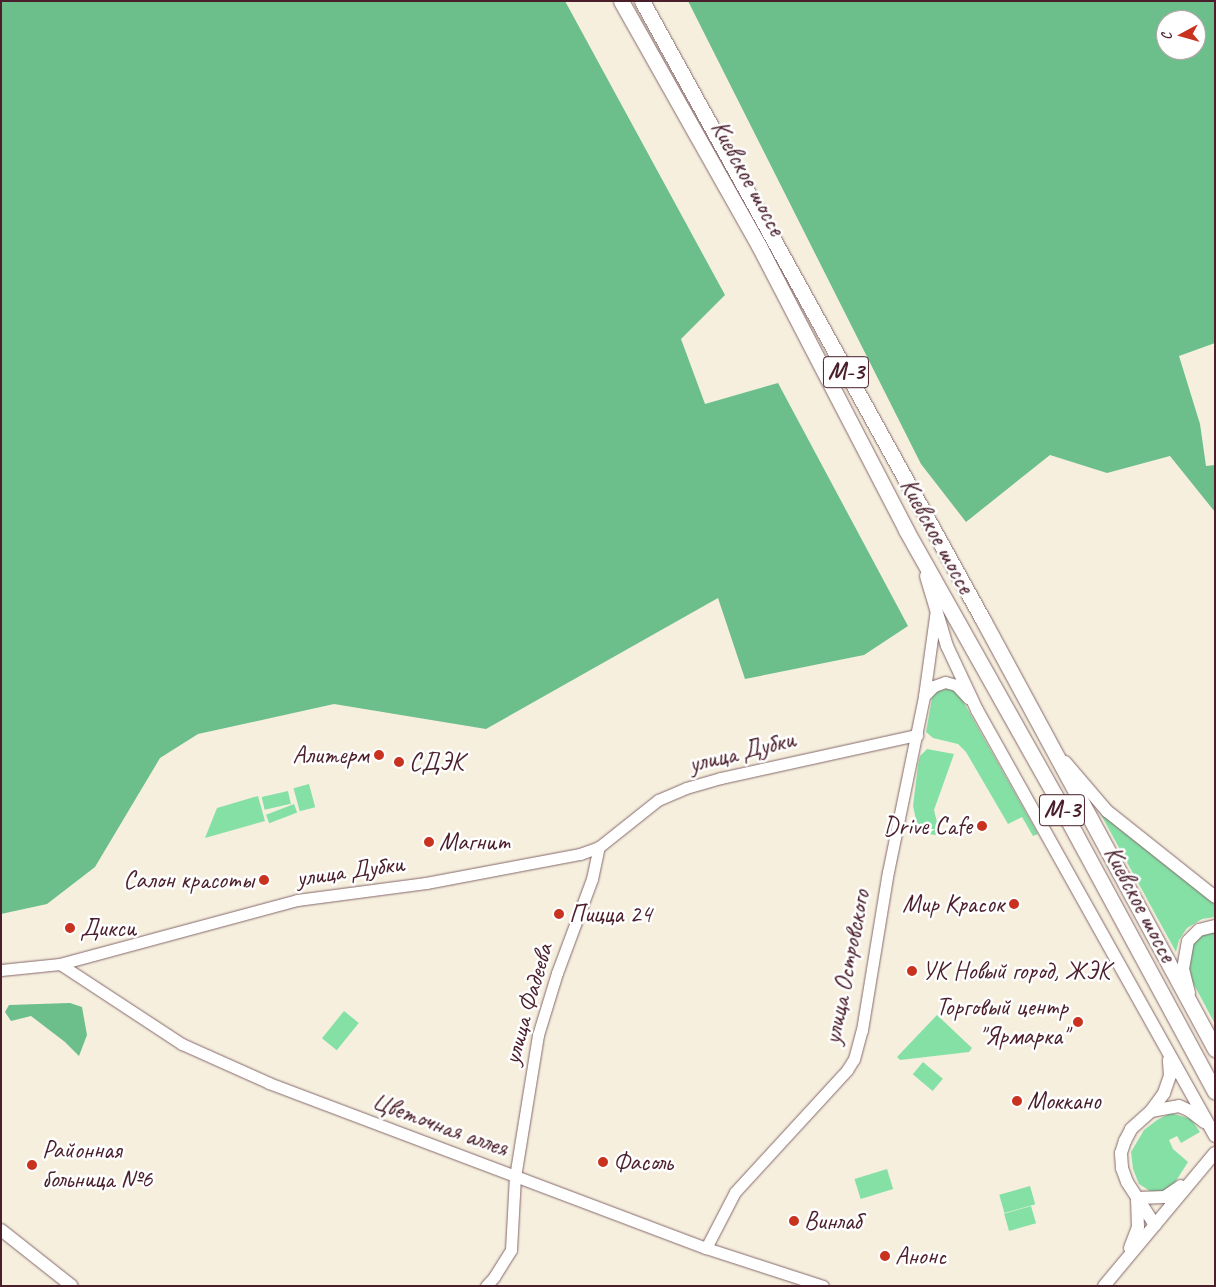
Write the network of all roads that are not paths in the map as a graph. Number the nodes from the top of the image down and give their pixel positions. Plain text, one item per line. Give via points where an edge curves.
1 (621, 1) edge
2 (642, 1) edge
3 (906, 530) junction
4 (936, 609) junction
5 (924, 696) junction
6 (977, 710) junction
7 (917, 735) junction
8 (1049, 744) junction
9 (600, 848) junction
10 (1191, 876) junction
11 (1215, 886) edge
12 (1215, 897) edge
13 (1215, 926) edge
14 (60, 964) junction
15 (1, 970) edge
16 (1196, 1014) junction
17 (1215, 1048) edge
18 (1168, 1055) junction
19 (1215, 1092) edge
20 (1151, 1111) junction
21 (1213, 1132) edge
22 (1215, 1154) edge
23 (1204, 1166) junction
24 (515, 1177) junction
25 (1136, 1198) junction
26 (1155, 1225) junction
27 (1, 1230) edge
28 (706, 1248) junction
29 (1124, 1261) junction
30 (72, 1286) edge
31 (486, 1286) edge
32 (823, 1286) edge
33 (1104, 1286) edge

1 - 3 highway, Киевское шоссе / М-3 via 759,246
2 - 8 highway, Киевское шоссе / М-3
3 - 4 main road via 930,586
3 - 19 highway, Киевское шоссе / М-3
4 - 5 street
4 - 6 main road via 947,646
5 - 6 street via 934,686 949,682 960,687
5 - 7 street
6 - 18 main road
7 - 9 street, улица Дубки via 686,788 658,800
7 - 28 street, улица Островского via 854,1059 735,1192
8 - 10 main road via 1107,811
8 - 16 highway, Киевское шоссе / М-3
9 - 14 street, улица Дубки via 426,883 297,900
9 - 24 street, улица Фадеева via 538,1035
10 - 11 main road
10 - 12 main road
13 - 16 main road via 1194,934 1184,953 1185,979
14 - 15 street, улица Дубки
14 - 24 street, Цветочная аллея via 200,1054 303,1097
16 - 17 highway, Киевское шоссе / М-3
18 - 20 main road via 1168,1084
18 - 21 main road
20 - 21 main road via 1172,1106 1183,1108 1194,1113
20 - 25 main road via 1131,1129 1122,1149 1124,1173
22 - 23 main road
23 - 25 main road via 1166,1197
23 - 26 main road
24 - 28 street, Цветочная аллея
24 - 31 street, улица Фадеева via 512,1250
25 - 26 main road
25 - 29 main road via 1139,1218
26 - 29 main road
27 - 30 main road
28 - 32 street, Цветочная аллея
29 - 33 main road

